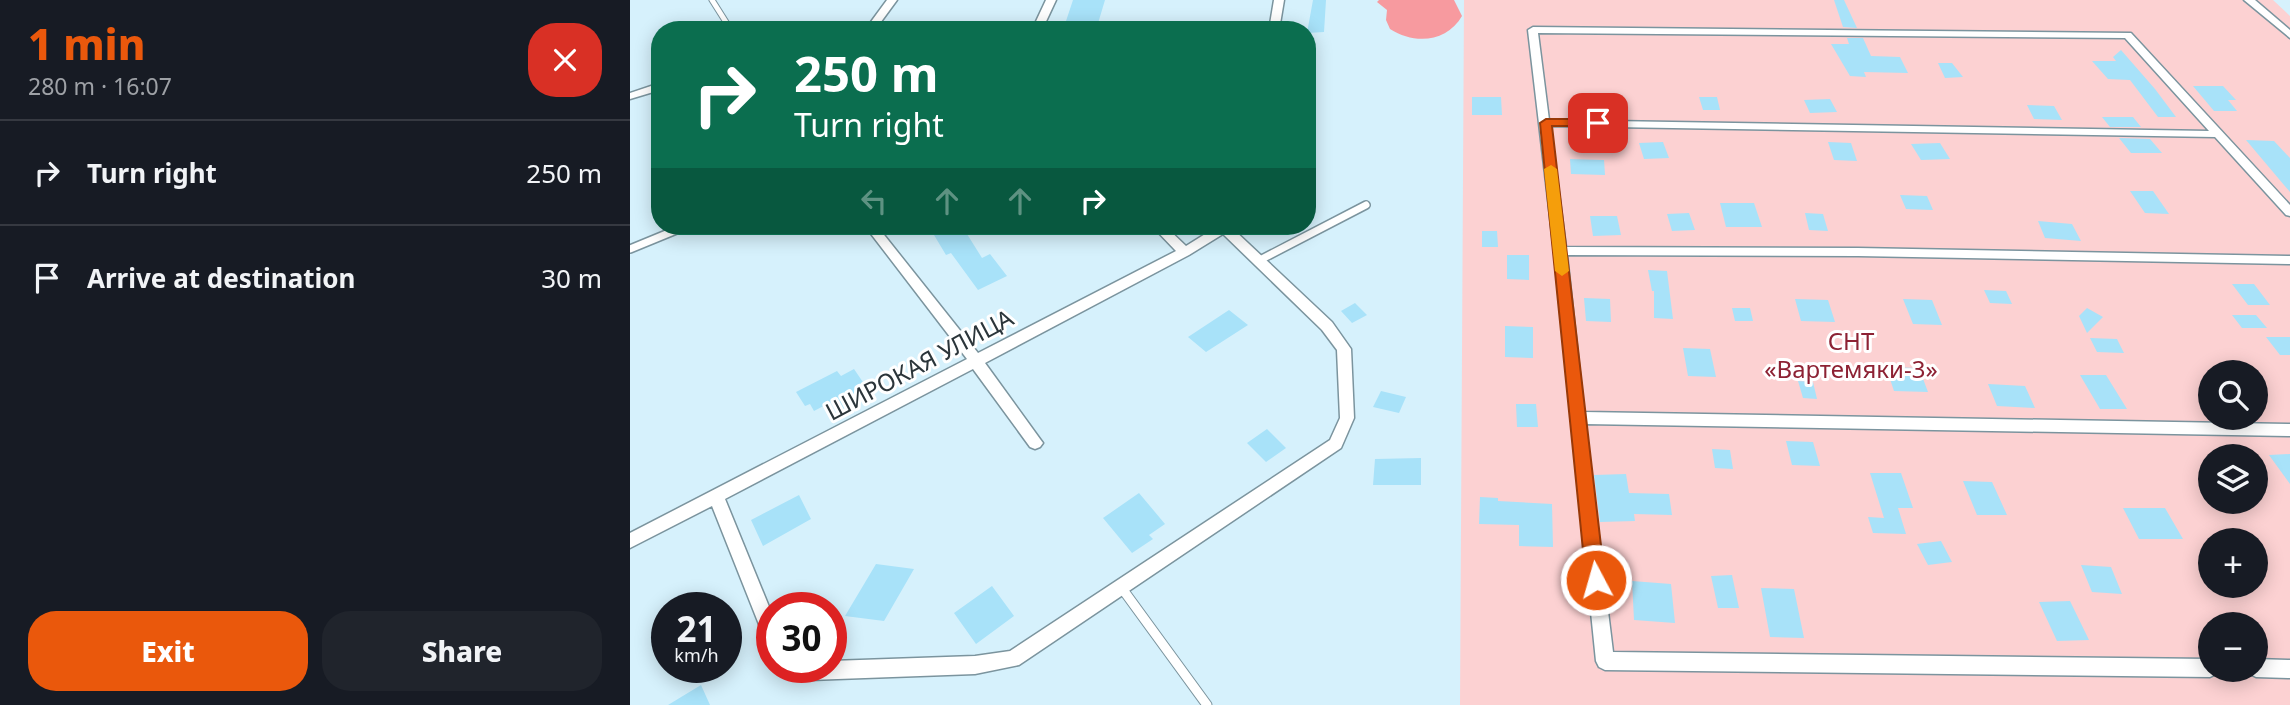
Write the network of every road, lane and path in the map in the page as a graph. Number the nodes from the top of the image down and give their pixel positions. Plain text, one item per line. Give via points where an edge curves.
1 (712, 0) edge
2 (892, 0) edge
3 (1051, 0) edge
4 (1279, 0) edge
5 (2249, 0) edge
6 (725, 21) edge
7 (877, 21) edge
8 (1041, 21) edge
9 (1276, 21) edge
10 (2290, 35) edge
11 (651, 89) edge
12 (630, 96) edge
13 (1546, 123) junction
14 (2218, 134) junction
15 (1366, 205) dead end
16 (2290, 212) edge
17 (1316, 231) edge
18 (664, 235) edge
19 (878, 235) edge
20 (1167, 235) edge
21 (1213, 235) edge
22 (1234, 235) edge
23 (1308, 235) edge
24 (630, 249) edge
25 (1560, 251) junction
26 (1185, 252) junction
27 (2290, 260) edge
28 (1258, 261) junction
29 (975, 360) junction
30 (1577, 418) junction
31 (2290, 429) edge
32 (1035, 443) dead end
33 (716, 497) junction
34 (630, 541) edge
35 (1121, 587) junction
36 (756, 596) edge
37 (2198, 668) edge
38 (2268, 668) edge
39 (2290, 668) edge
40 (847, 670) edge
41 (1208, 705) edge

1 - 6 lane
2 - 7 street
3 - 8 street
4 - 9 street
5 - 10 street
11 - 12 street
13 - 14 street
13 - 14 street via 1533,30 2128,36
13 - 25 street
14 - 16 street
15 - 17 lane
18 - 24 lane
19 - 29 street
20 - 26 street
21 - 26 street, ШИРОКАЯ УЛИЦА
22 - 28 street
23 - 28 lane
25 - 27 street
25 - 30 street
26 - 29 street, ШИРОКАЯ УЛИЦА
28 - 35 street via 1327,326 1344,349 1347,418 1336,444
29 - 32 street
29 - 33 street, ШИРОКАЯ УЛИЦА
30 - 31 street
30 - 37 street via 1605,661
33 - 34 street, ШИРОКАЯ УЛИЦА
33 - 36 street
35 - 40 street via 1013,659
35 - 41 lane
38 - 39 street

